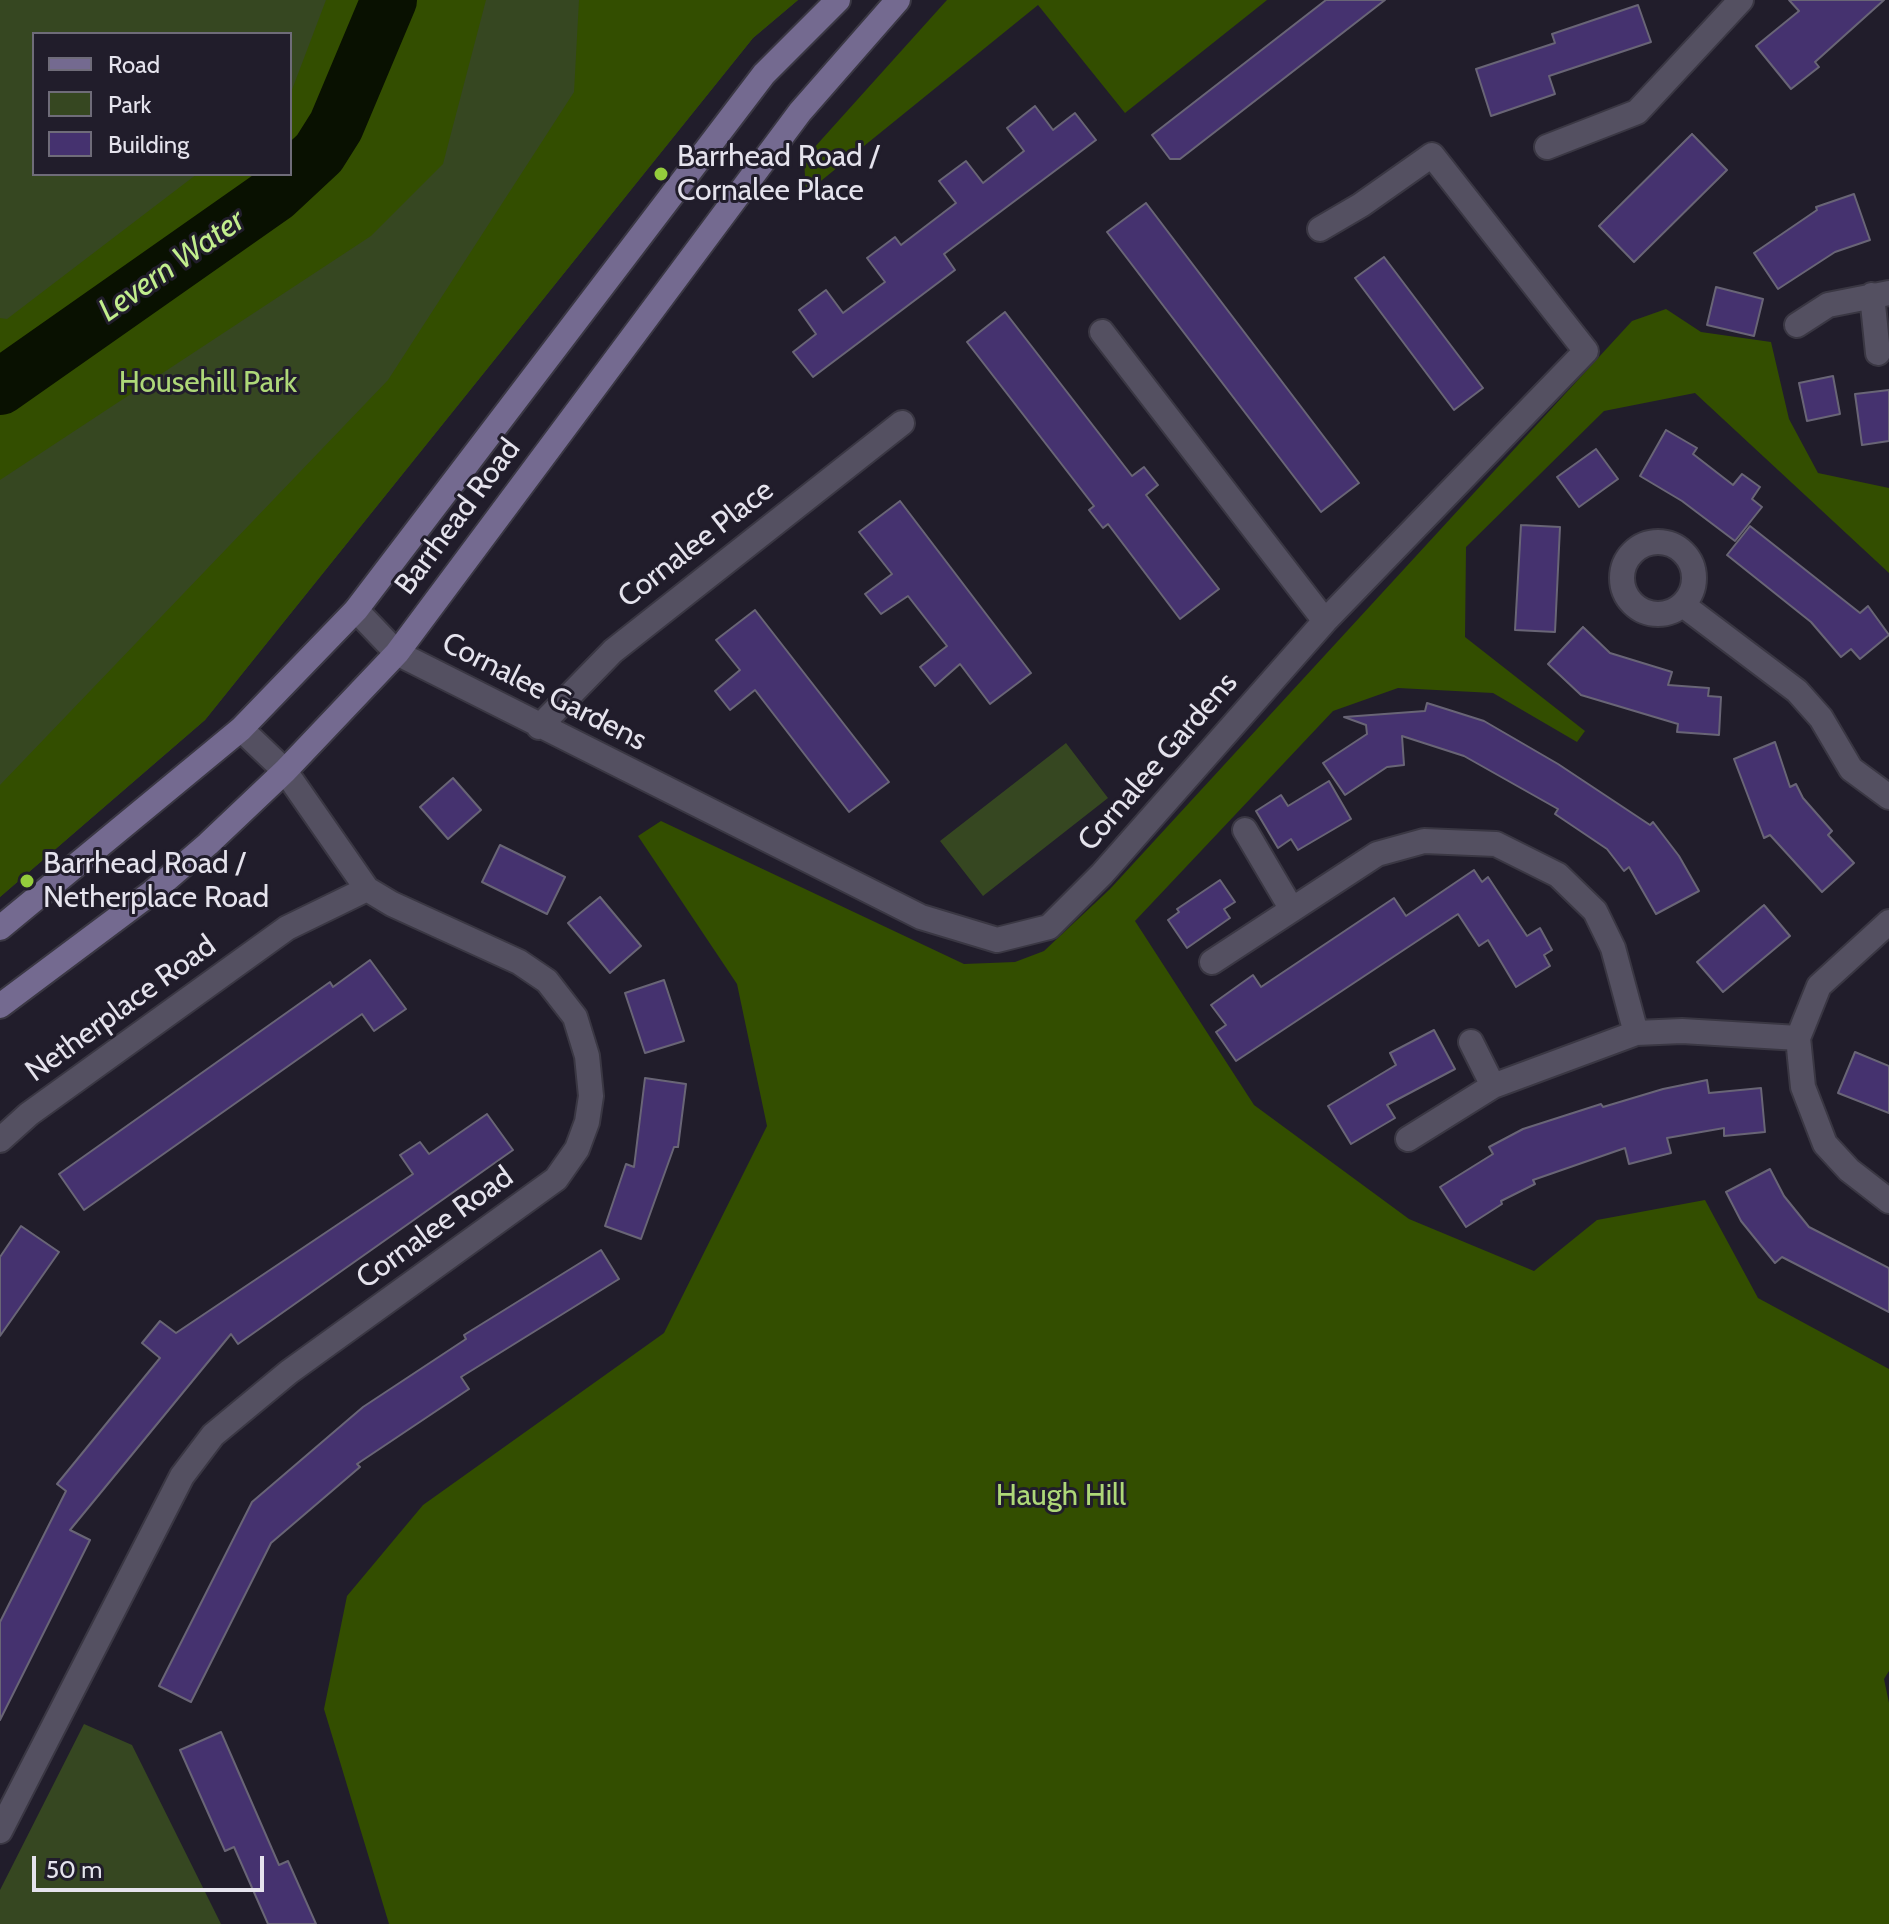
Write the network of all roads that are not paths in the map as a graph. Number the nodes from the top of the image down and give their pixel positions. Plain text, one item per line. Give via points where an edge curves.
1 (838, 0) edge
2 (898, 0) edge
3 (1741, 0) edge
4 (1547, 147) dead end
5 (1320, 229) dead end
6 (1881, 294) edge
7 (1797, 325) dead end
8 (1102, 332) dead end
9 (1878, 353) dead end
10 (902, 423) dead end
11 (1683, 605) dead end
12 (356, 610) junction
13 (1325, 621) junction
14 (397, 653) junction
15 (539, 727) junction
16 (241, 729) junction
17 (285, 771) junction
18 (1889, 797) edge
19 (1245, 830) dead end
20 (367, 889) junction
21 (1291, 908) junction
22 (1889, 922) edge
23 (0, 928) edge
24 (1212, 962) dead end
25 (0, 1006) edge
26 (1636, 1033) junction
27 (1798, 1038) junction
28 (1471, 1042) dead end
29 (1493, 1086) junction
30 (1408, 1139) dead end
31 (0, 1140) edge
32 (1889, 1201) edge
33 (0, 1831) edge

1 - 12 main road, Barrhead Road via 764,74
2 - 14 main road, Barrhead Road via 791,124
3 - 4 street via 1637,112
5 - 13 street, Cornalee Gardens via 1432,155 1586,351
6 - 7 street via 1828,305
6 - 9 street
8 - 13 street
10 - 15 street, Cornalee Place via 613,651
11 - 18 street via 1797,691 1821,718 1851,769
12 - 14 street, Cornalee Gardens
12 - 16 main road, Barrhead Road
13 - 15 street, Cornalee Gardens via 1049,927 997,940 921,917
14 - 15 street, Cornalee Gardens
14 - 17 main road, Barrhead Road
16 - 17 street, Cornalee Road
16 - 23 main road, Barrhead Road
17 - 20 street, Cornalee Road
17 - 25 main road, Barrhead Road via 151,893
19 - 21 street
20 - 31 street, Netherplace Road via 287,928
20 - 33 street, Cornalee Road via 519,962 547,981 575,1017 587,1056 591,1096 577,1149 556,1179 289,1372 213,1435 182,1476
21 - 24 street
21 - 26 street via 1377,854 1424,841 1496,844 1558,875 1595,911 1613,948
22 - 27 street via 1819,986
26 - 27 street
26 - 29 street
27 - 32 street via 1803,1087 1825,1144
28 - 29 street
29 - 30 street

